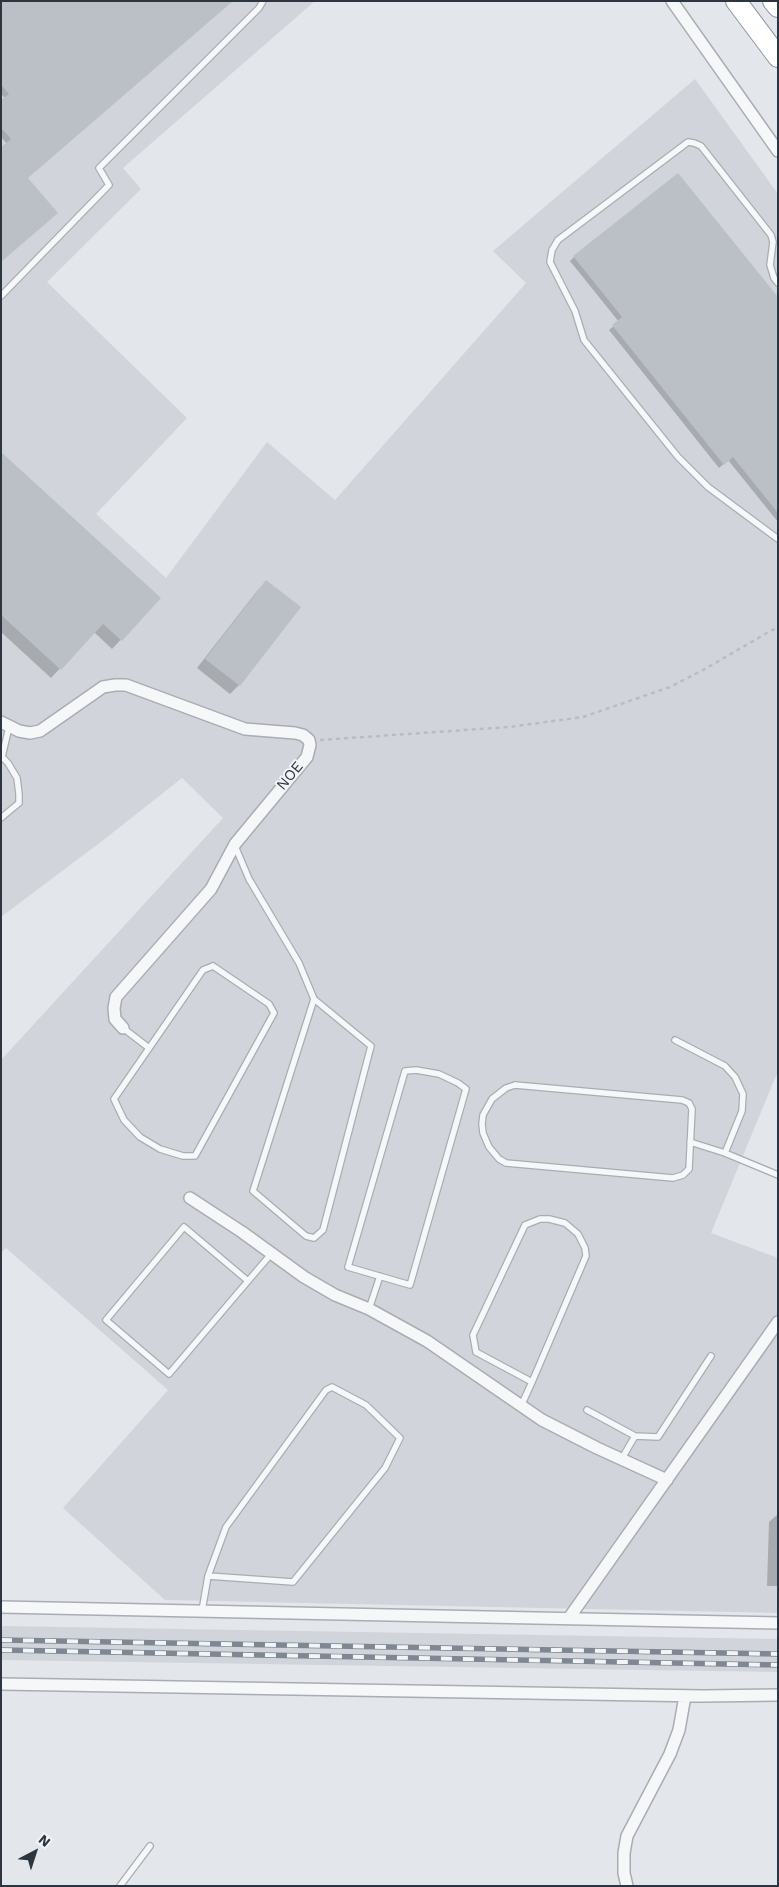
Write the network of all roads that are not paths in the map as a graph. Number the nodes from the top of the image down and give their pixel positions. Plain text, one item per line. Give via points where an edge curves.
1 (263, 1) edge
2 (672, 1) edge
3 (736, 1) edge
4 (773, 1) edge
5 (778, 7) edge
6 (778, 57) edge
7 (778, 151) edge
8 (778, 283) edge
9 (1, 296) edge
10 (778, 539) edge
11 (5, 724) edge
12 (2, 757) edge
13 (1, 818) edge
14 (235, 844) junction
15 (314, 1000) junction
16 (123, 1028) joint
17 (675, 1040) dead end
18 (149, 1048) junction
19 (690, 1142) junction
20 (725, 1153) junction
21 (778, 1175) edge
22 (190, 1198) dead end
23 (272, 1253) junction
24 (380, 1276) junction
25 (248, 1281) junction
26 (370, 1309) junction
27 (778, 1322) edge
28 (711, 1356) dead end
29 (532, 1382) junction
30 (521, 1406) junction
31 (587, 1410) dead end
32 (635, 1436) junction
33 (621, 1460) junction
34 (666, 1480) junction
35 (208, 1576) junction
36 (1, 1608) edge
37 (202, 1611) junction
38 (569, 1618) junction
39 (778, 1623) edge
40 (1, 1684) edge
41 (778, 1695) edge
42 (685, 1696) junction
43 (150, 1846) dead end
44 (120, 1886) edge
45 (627, 1886) edge

1 - 9 lane via 99,168 109,185
2 - 7 street
3 - 6 highway
4 - 5 highway
8 - 10 lane via 770,265 772,235 701,146 694,142 688,142 558,240 550,262 575,311 584,340 678,457 708,487
11 - 12 lane
11 - 14 street, NOE via 30,733 40,732 103,687 126,685 246,729 303,735 310,745 307,757
12 - 13 lane via 16,778 19,803
14 - 15 lane via 249,879 299,963
14 - 16 street, NOE via 211,889 116,997 116,1019
15 - 15 lane via 253,1191 306,1236 314,1238 323,1230 371,1046
16 - 18 lane
17 - 20 lane via 725,1066 743,1094 742,1111
18 - 18 lane via 114,1099 118,1110 132,1129 150,1144 171,1153 195,1156 274,1013 269,1004 213,966 203,970
19 - 19 lane via 689,1169 673,1178 506,1163 488,1147 482,1124 492,1098 515,1085 682,1100 692,1109
19 - 20 lane
20 - 21 lane
22 - 23 street
23 - 25 lane
23 - 26 street via 335,1295
24 - 24 lane via 410,1285 466,1089 428,1071 405,1071 348,1267
24 - 26 lane
25 - 25 lane via 169,1374 106,1320 184,1227
26 - 30 street via 427,1341
27 - 34 street
28 - 32 lane via 658,1437
29 - 29 lane via 586,1256 578,1234 565,1224 549,1219 525,1226 473,1336 476,1352
29 - 30 lane
30 - 33 street
31 - 32 lane
32 - 33 lane
33 - 34 street
34 - 38 street
35 - 35 lane via 226,1527 326,1390 332,1387 366,1405 400,1438 385,1468 293,1582
35 - 37 lane
36 - 37 street
37 - 38 street
38 - 39 street
40 - 42 street
41 - 42 street
42 - 45 street via 679,1730 670,1754 627,1836 624,1853
43 - 44 lane

